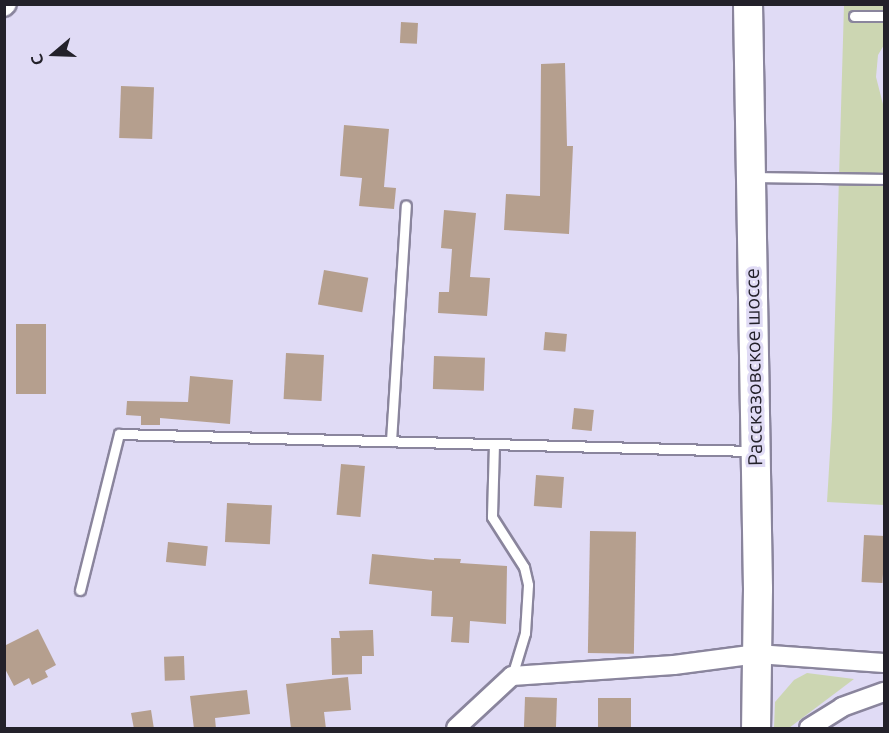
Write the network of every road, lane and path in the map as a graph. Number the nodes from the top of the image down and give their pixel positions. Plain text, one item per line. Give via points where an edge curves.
1 (748, 4) edge
2 (854, 16) dead end
3 (885, 16) edge
4 (750, 177) junction
5 (885, 179) edge
6 (406, 205) dead end
7 (391, 441) junction
8 (494, 444) junction
9 (755, 451) junction
10 (80, 590) dead end
11 (757, 654) junction
12 (885, 663) edge
13 (513, 676) junction
14 (885, 692) edge
15 (456, 729) edge
16 (756, 729) edge
17 (809, 729) edge

1 - 4 main road, Рассказовское шоссе
2 - 3 lane
4 - 5 lane
4 - 9 main road, Рассказовское шоссе
6 - 7 lane
7 - 8 lane
7 - 10 lane via 119,434
8 - 9 lane
8 - 13 lane via 492,517 524,567 528,585 525,633
9 - 11 main road, Рассказовское шоссе
11 - 12 street
11 - 13 street via 674,665
11 - 16 main road, Рассказовское шоссе
13 - 15 street
14 - 17 street via 842,707

